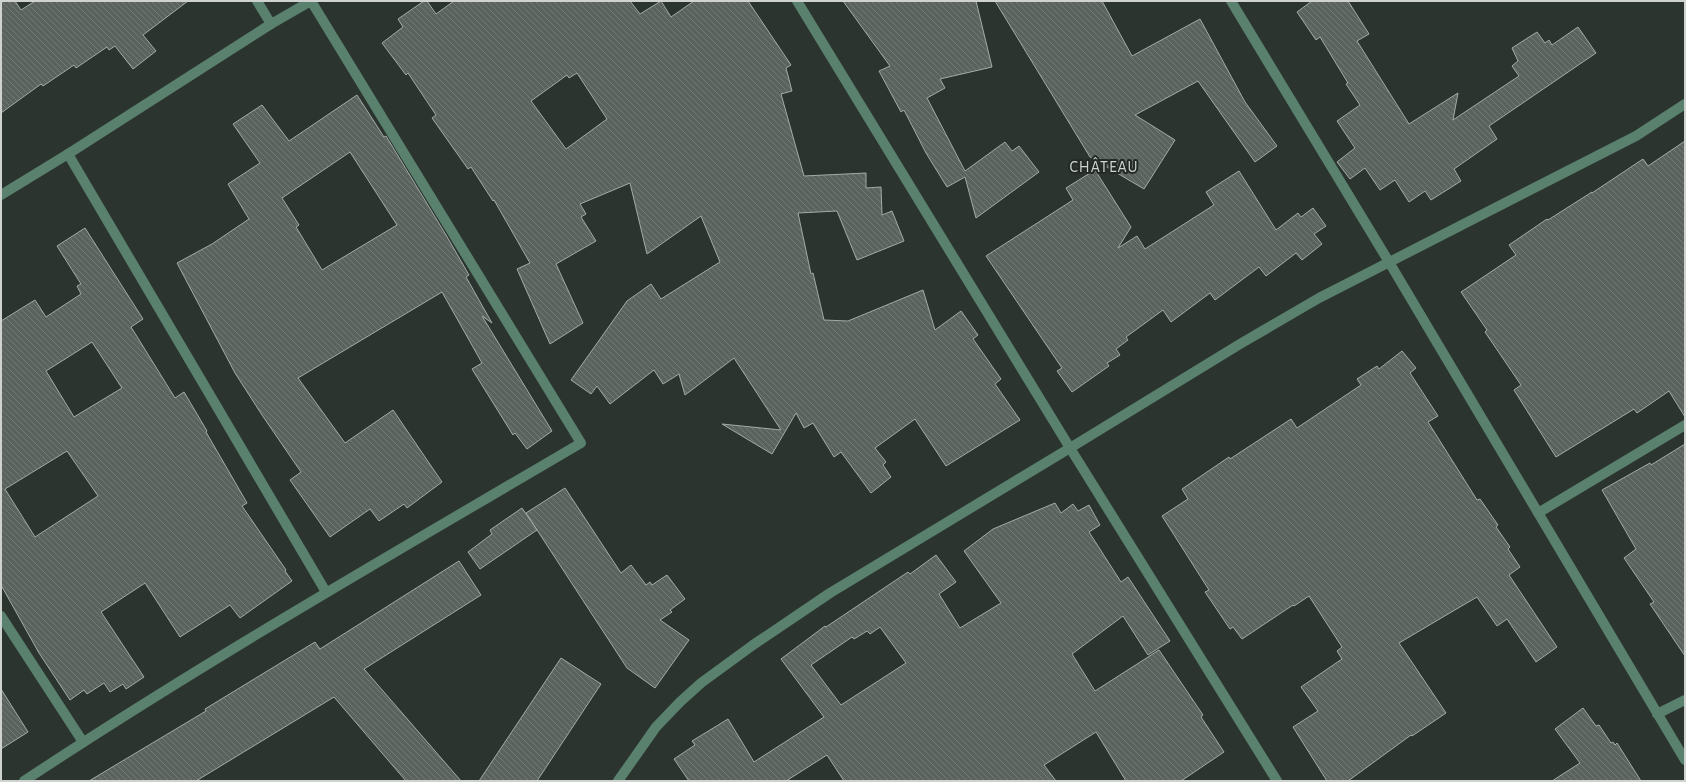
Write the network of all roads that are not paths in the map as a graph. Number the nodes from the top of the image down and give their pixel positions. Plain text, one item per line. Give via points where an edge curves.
1 (257, 1) edge
2 (311, 1) edge
3 (797, 1) edge
4 (1231, 1) edge
5 (271, 24) junction
6 (1685, 104) edge
7 (68, 154) junction
8 (2, 192) edge
9 (1389, 262) junction
10 (1685, 425) edge
11 (1070, 448) junction
12 (1538, 512) junction
13 (326, 592) junction
14 (1, 616) edge
15 (1685, 700) edge
16 (1657, 714) junction
17 (83, 742) junction
18 (1685, 760) edge
19 (24, 781) edge
20 (618, 781) edge
21 (1277, 781) edge

1 - 5 street
2 - 5 street
2 - 13 street via 580,442
3 - 11 street
4 - 9 street
5 - 7 street
6 - 9 street via 1636,136
7 - 8 street
7 - 13 street
9 - 11 street via 1319,298 1240,344
9 - 12 street
10 - 12 street
11 - 20 street via 830,593 701,683 656,727
11 - 21 street
12 - 16 street
13 - 17 street
14 - 17 street
15 - 16 street
16 - 18 street
17 - 19 street

